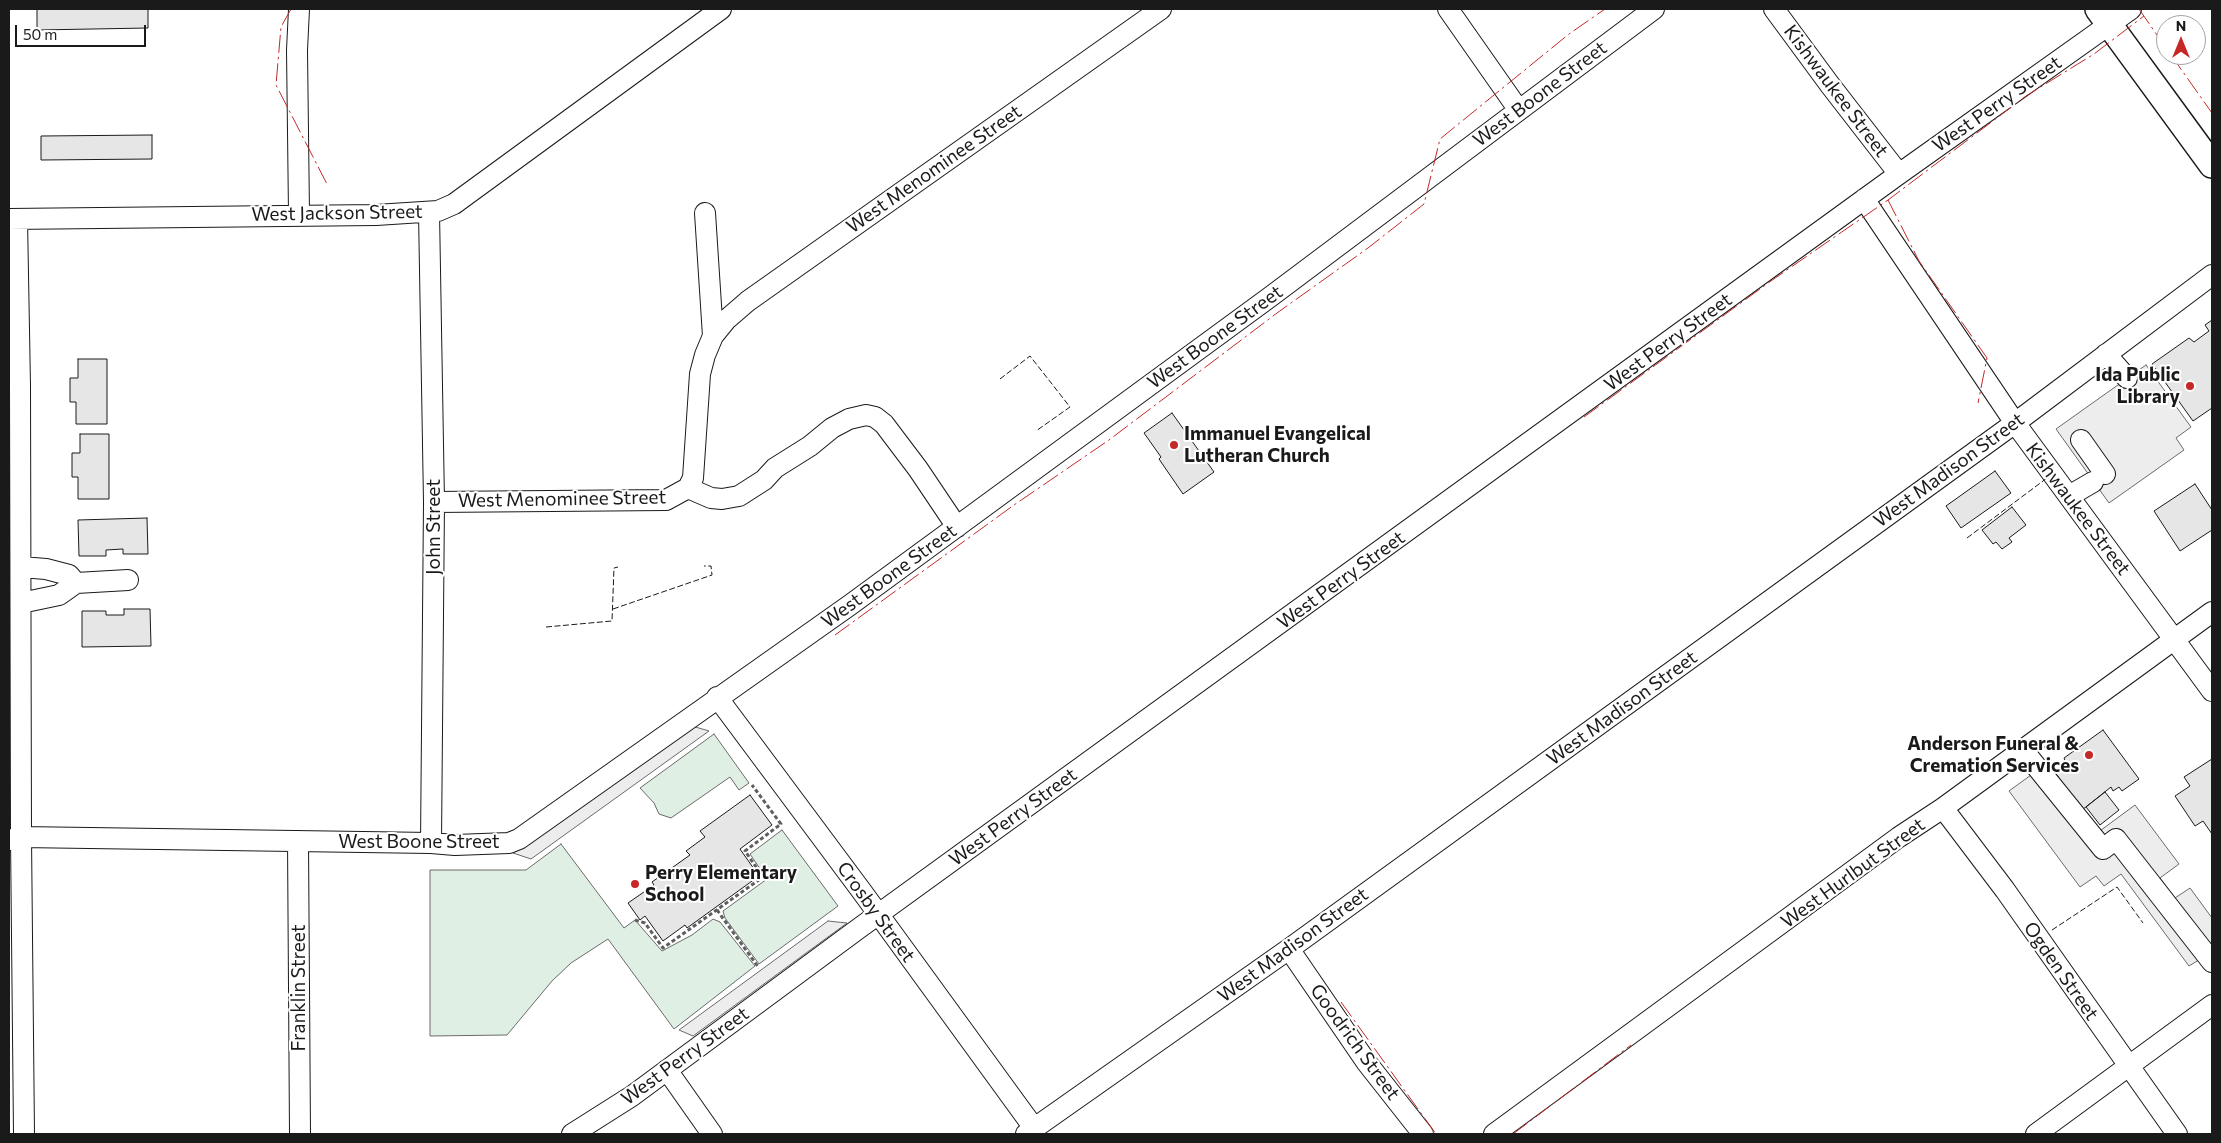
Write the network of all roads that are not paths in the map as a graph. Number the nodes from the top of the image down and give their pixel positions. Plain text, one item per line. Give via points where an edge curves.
1 (299, 9) edge
2 (721, 9) edge
3 (1161, 9) edge
4 (1448, 9) edge
5 (1654, 9) edge
6 (1774, 9) edge
7 (2131, 9) edge
8 (2104, 17) edge
9 (1518, 109) junction
10 (2212, 164) edge
11 (1899, 174) junction
12 (1864, 199) junction
13 (429, 212) junction
14 (705, 212) dead end
15 (299, 214) junction
16 (13, 219) edge
17 (2212, 275) edge
18 (14, 320) edge
19 (714, 336) junction
20 (2106, 354) junction
21 (2127, 378) dead end
22 (15, 403) edge
23 (2015, 423) junction
24 (2081, 440) dead end
25 (688, 488) junction
26 (2069, 496) junction
27 (434, 502) junction
28 (957, 527) junction
29 (17, 563) edge
30 (128, 580) dead end
31 (76, 583) junction
32 (20, 603) junction
33 (2212, 612) edge
34 (2175, 639) junction
35 (15, 646) edge
36 (2212, 691) edge
37 (717, 697) junction
38 (2023, 750) junction
39 (1943, 808) junction
40 (13, 835) edge
41 (298, 841) junction
42 (431, 843) junction
43 (878, 915) junction
44 (1288, 949) junction
45 (2212, 962) edge
46 (2212, 1005) edge
47 (2130, 1068) junction
48 (667, 1070) junction
49 (1030, 1131) edge
50 (24, 1134) edge
51 (300, 1134) edge
52 (572, 1134) edge
53 (712, 1134) edge
54 (1423, 1134) edge
55 (1494, 1134) edge
56 (2036, 1134) edge
57 (2177, 1134) edge

1 - 15 street
2 - 13 street, West Jackson Street via 454,204
3 - 19 street, West Menominee Street via 748,301 726,320
4 - 9 street
5 - 9 street, West Boone Street
6 - 11 street, Kishwaukee Street
7 - 8 street, West Perry Street
8 - 10 main road
8 - 11 street, West Perry Street
9 - 28 street, West Boone Street via 1270,297
11 - 12 street, West Perry Street
12 - 23 street, Kishwaukee Street
12 - 43 street, West Perry Street
13 - 15 street, West Jackson Street
13 - 27 street, John Street
14 - 19 street
15 - 16 street, West Jackson Street
16 - 18 street
17 - 20 street, West Madison Street
18 - 22 street
19 - 25 street via 700,374 693,478
20 - 21 street
20 - 23 street, West Madison Street
22 - 29 street
23 - 26 street, Kishwaukee Street
23 - 44 street, West Madison Street
24 - 26 street via 2099,478
25 - 27 street, West Menominee Street via 666,500
25 - 28 street via 711,498 739,496 832,428 866,415 884,424
26 - 34 street, Kishwaukee Street
27 - 42 street, John Street
28 - 37 street, West Boone Street
29 - 31 street via 69,575
29 - 32 street
30 - 31 street
31 - 32 street via 59,595
32 - 35 street
33 - 34 street, West Hurlbut Street
34 - 36 street, Kishwaukee Street
34 - 38 street, West Hurlbut Street
35 - 40 street
37 - 42 street, West Boone Street via 519,839 499,844
37 - 43 street, Crosby Street
38 - 39 street, West Hurlbut Street
38 - 45 street via 2103,849 2116,839
39 - 47 street, Ogden Street
39 - 55 street, West Hurlbut Street
40 - 41 street, West Boone Street
40 - 50 street
41 - 42 street, West Boone Street
41 - 51 street, Franklin Street
43 - 48 street, West Perry Street
43 - 49 street, Crosby Street
44 - 49 street, West Madison Street
44 - 54 street, Goodrich Street via 1367,1063
46 - 47 street
47 - 56 street
47 - 57 street, Ogden Street
48 - 52 street, West Perry Street
48 - 53 street

